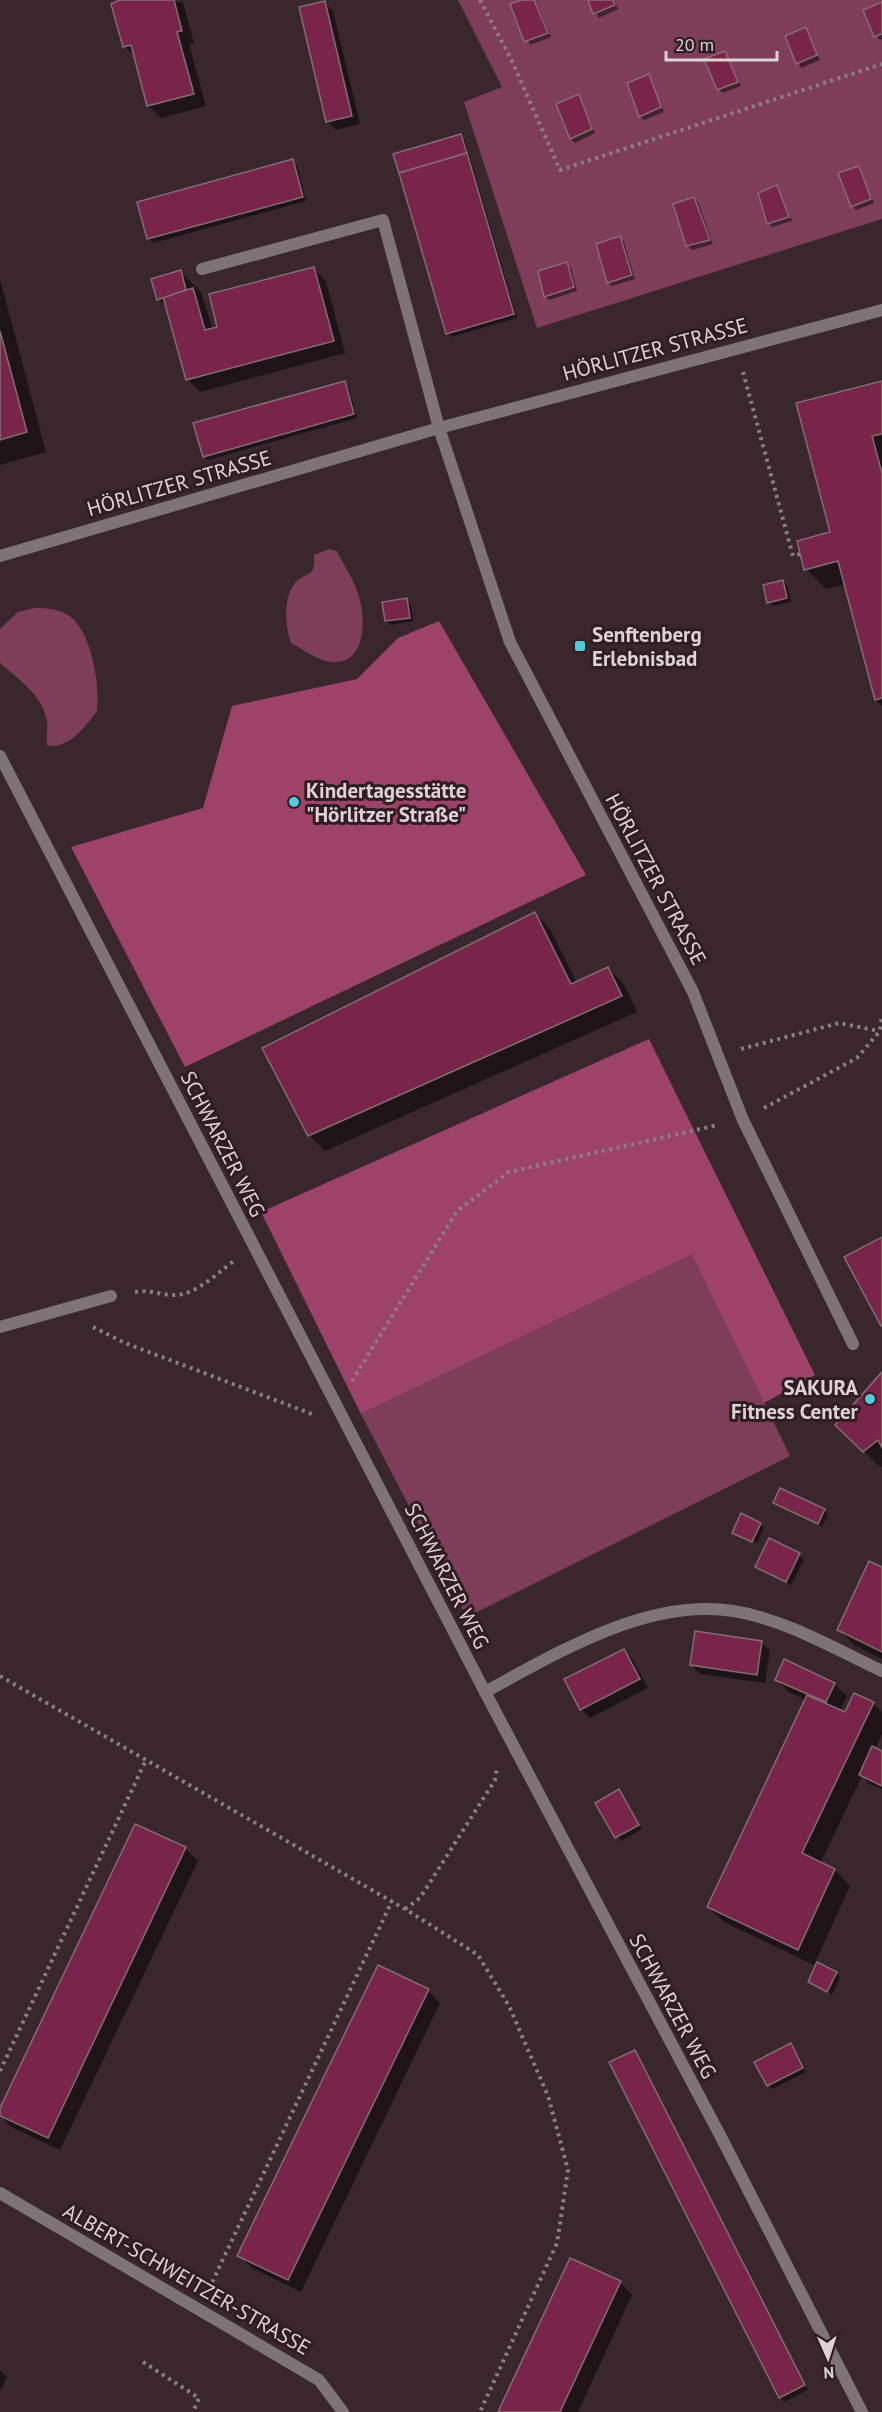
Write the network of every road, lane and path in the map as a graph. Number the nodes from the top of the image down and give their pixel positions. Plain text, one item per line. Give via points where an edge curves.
1 (480, 0) edge
2 (882, 64) edge
3 (202, 269) dead end
4 (882, 310) edge
5 (736, 348) junction
6 (439, 428) junction
7 (800, 554) dead end
8 (0, 556) edge
9 (0, 756) edge
10 (882, 1015) edge
11 (880, 1032) junction
12 (718, 1055) junction
13 (743, 1120) junction
14 (254, 1247) junction
15 (111, 1296) joint
16 (59, 1310) junction
17 (0, 1327) edge
18 (853, 1344) dead end
19 (337, 1406) junction
20 (349, 1428) junction
21 (882, 1671) edge
22 (0, 1676) edge
23 (485, 1692) junction
24 (503, 1726) junction
25 (146, 1760) junction
26 (392, 1901) junction
27 (405, 1909) junction
28 (0, 2071) edge
29 (0, 2193) edge
30 (200, 2309) junction
31 (143, 2362) dead end
32 (193, 2412) edge
33 (343, 2412) edge
34 (480, 2412) edge
35 (862, 2412) edge

1 - 2 path via 560,170
3 - 6 street via 383,220
4 - 5 street, HÖRLITZER STRASSE
5 - 6 street, HÖRLITZER STRASSE
5 - 7 path via 793,556
6 - 8 street, HÖRLITZER STRASSE
6 - 12 street, HÖRLITZER STRASSE via 510,642 693,992
9 - 14 street, SCHWARZER WEG
10 - 11 path
11 - 12 path via 839,1023
11 - 13 path via 857,1058
12 - 13 street, HÖRLITZER STRASSE
13 - 18 street, HÖRLITZER STRASSE
13 - 19 path via 509,1172 457,1211
14 - 15 path via 197,1287 178,1295 144,1290
14 - 19 street, SCHWARZER WEG
15 - 16 street
16 - 17 street
16 - 20 path via 125,1343
19 - 20 street, SCHWARZER WEG
20 - 23 street, SCHWARZER WEG
21 - 23 street via 778,1625 734,1611 684,1610 633,1620
22 - 25 path
23 - 24 street, SCHWARZER WEG
24 - 27 path via 495,1780 420,1898
24 - 35 street, SCHWARZER WEG via 722,2137
25 - 26 path
25 - 28 path
26 - 27 path
26 - 30 path
27 - 34 path via 478,1955 509,2006 548,2096 568,2170 557,2243
29 - 30 street, ALBERT-SCHWEITZER-STRASSE
30 - 33 street, ALBERT-SCHWEITZER-STRASSE via 320,2380
31 - 32 path via 199,2398

